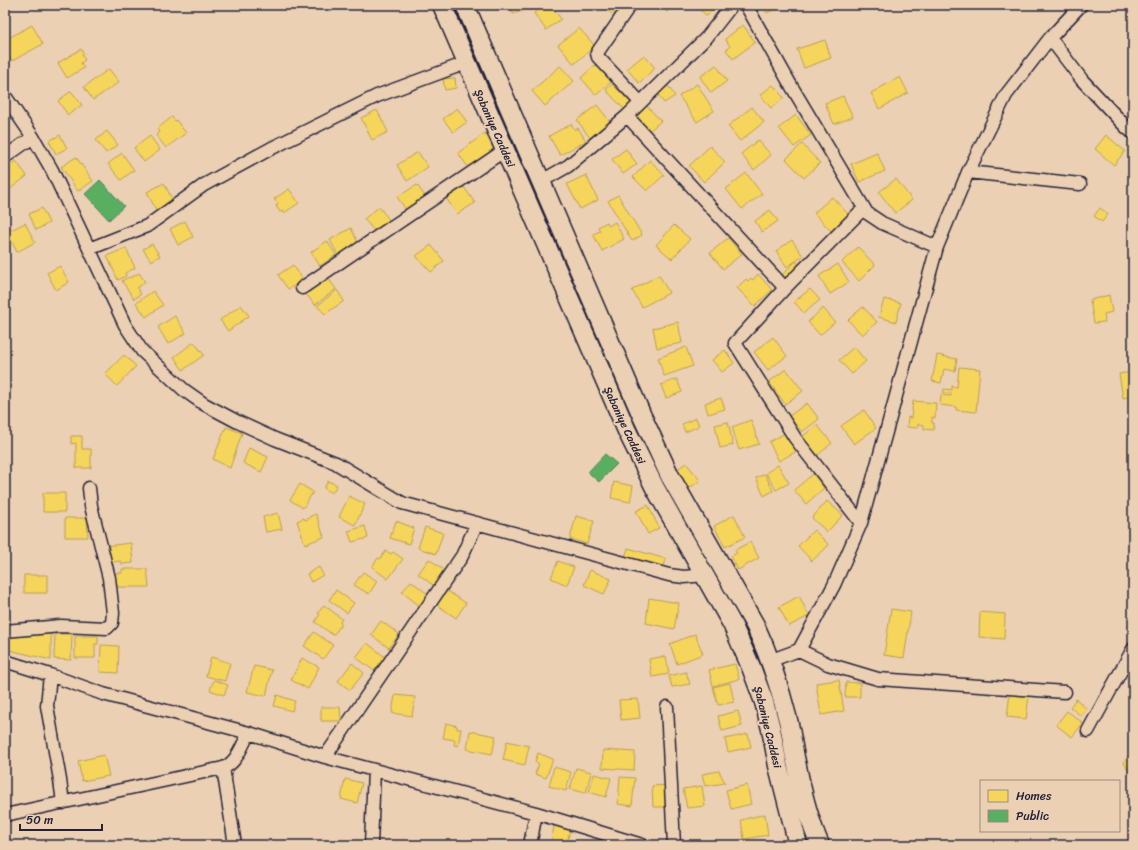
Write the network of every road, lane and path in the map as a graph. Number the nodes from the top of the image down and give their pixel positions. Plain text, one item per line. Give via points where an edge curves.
1 (442, 5) edge
2 (465, 5) edge
3 (630, 5) edge
4 (732, 5) edge
5 (746, 5) edge
6 (1081, 5) edge
7 (1050, 38) junction
8 (466, 63) junction
9 (497, 80) junction
10 (478, 89) junction
11 (5, 96) edge
12 (640, 102) junction
13 (626, 116) junction
14 (1133, 133) edge
15 (33, 137) junction
16 (505, 150) junction
17 (5, 157) edge
18 (968, 172) junction
19 (540, 182) junction
20 (1080, 184) dead end
21 (864, 208) junction
22 (937, 247) junction
23 (88, 249) junction
24 (302, 288) dead end
25 (785, 288) junction
26 (89, 488) dead end
27 (477, 523) junction
28 (861, 523) junction
29 (704, 575) junction
30 (5, 631) edge
31 (1133, 649) edge
32 (799, 650) junction
33 (5, 661) edge
34 (769, 661) junction
35 (50, 675) junction
36 (1065, 692) dead end
37 (667, 707) dead end
38 (1088, 731) dead end
39 (249, 733) junction
40 (325, 757) junction
41 (223, 768) junction
42 (374, 770) junction
43 (63, 803) junction
44 (536, 813) junction
45 (5, 815) edge
46 (235, 845) edge
47 (370, 845) edge
48 (530, 845) edge
49 (642, 845) edge
50 (674, 845) edge
51 (798, 845) edge
52 (820, 845) edge

1 - 8 highway, Şabaniye Caddesi
2 - 9 highway
3 - 12 street via 597,53
4 - 12 street via 707,37
5 - 21 street
6 - 7 street
7 - 14 street via 1082,80
7 - 18 street via 1006,95
8 - 10 highway, Şabaniye Caddesi
8 - 23 street via 377,96 270,148 204,185 148,226
9 - 10 highway
9 - 19 highway
10 - 16 highway, Şabaniye Caddesi
11 - 15 street
12 - 13 street
13 - 19 street via 568,166
13 - 25 street
15 - 17 street
15 - 23 street via 52,170
16 - 24 street
16 - 29 highway, Şabaniye Caddesi via 627,431 655,488
18 - 20 street
18 - 22 street
19 - 34 highway via 670,476 755,625
21 - 22 street via 882,223
21 - 25 street
22 - 28 street
23 - 27 street via 125,325 142,351 184,390 238,422 336,463 402,503
25 - 28 street via 735,343 795,438
26 - 30 street via 109,578 112,623 107,628 61,626
27 - 29 street via 669,575
27 - 40 street via 462,556
28 - 32 street via 834,586
29 - 51 highway, Şabaniye Caddesi via 741,643 764,702
31 - 38 street
32 - 34 street
32 - 36 street via 828,664 878,679
33 - 35 street
34 - 52 highway via 782,695 807,807
35 - 39 street via 103,694
35 - 43 street via 47,706
37 - 50 street
39 - 40 street
39 - 41 street via 235,759
40 - 42 street
41 - 43 street
41 - 46 street
42 - 44 street
42 - 47 street
43 - 45 street
44 - 48 street
44 - 49 street

